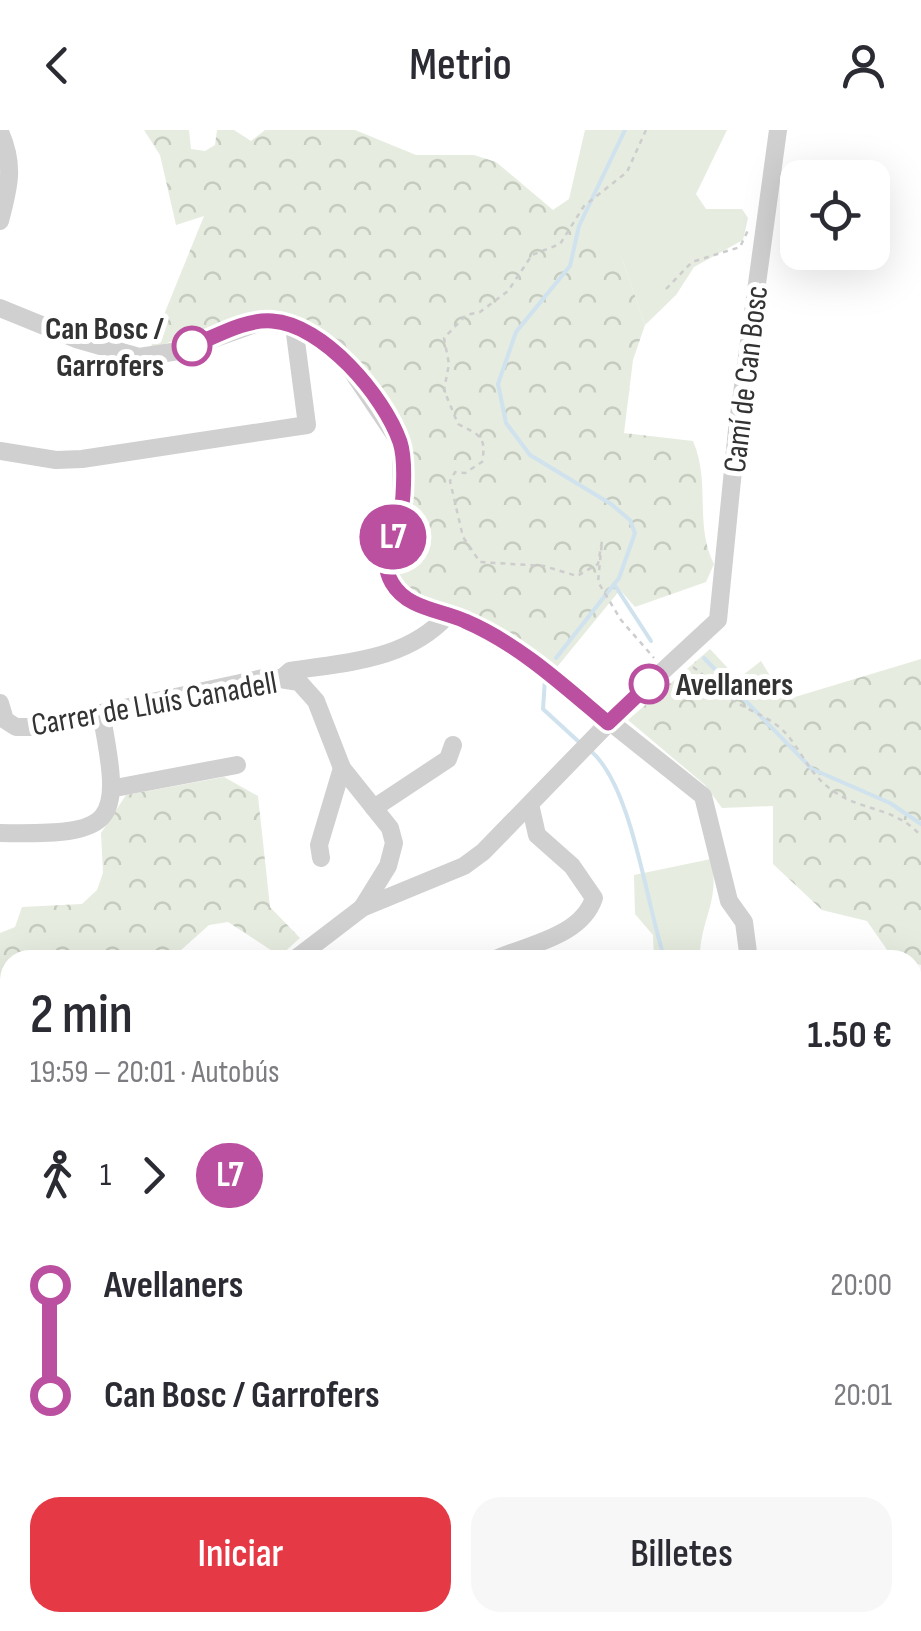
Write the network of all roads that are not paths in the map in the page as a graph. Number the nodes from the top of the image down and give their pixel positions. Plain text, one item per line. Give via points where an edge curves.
1 (778, 130) edge
2 (0, 132) edge
3 (0, 220) edge
4 (0, 308) edge
5 (294, 326) junction
6 (0, 450) edge
7 (448, 615) junction
8 (283, 676) junction
9 (0, 703) edge
10 (101, 713) junction
11 (608, 723) junction
12 (453, 745) dead end
13 (238, 764) dead end
14 (342, 768) junction
15 (115, 788) junction
16 (530, 804) junction
17 (374, 808) junction
18 (0, 833) edge
19 (321, 858) dead end
20 (362, 908) junction
21 (307, 950) edge
22 (523, 950) edge
23 (748, 950) edge

1 - 11 street, Camí de Can Bosc via 718,620
2 - 3 street via 12,177
4 - 5 street via 139,357 179,351 251,323
5 - 6 street via 307,425 82,459
5 - 7 street via 337,350 391,423 401,444 403,496 387,551 389,576 410,601
7 - 8 street via 392,652
7 - 11 street via 535,662
8 - 10 street, Carrer de Lluís Canadell
8 - 14 street, Carrer de Lluís Canadell via 316,700
9 - 10 street, Carrer de Lluís Canadell via 5,720 16,727
10 - 15 street
11 - 16 street, Camí de Can Bosc
11 - 23 street via 702,796
12 - 17 street via 448,759
13 - 15 street
14 - 17 street, Carrer de Lluís Canadell
14 - 19 street
15 - 18 street via 90,827 68,834
16 - 20 street, Camí de Can Bosc via 464,866
16 - 22 street via 537,836 572,866 594,898 588,915 571,930
17 - 20 street, Carrer de Lluís Canadell via 394,843
20 - 21 street

